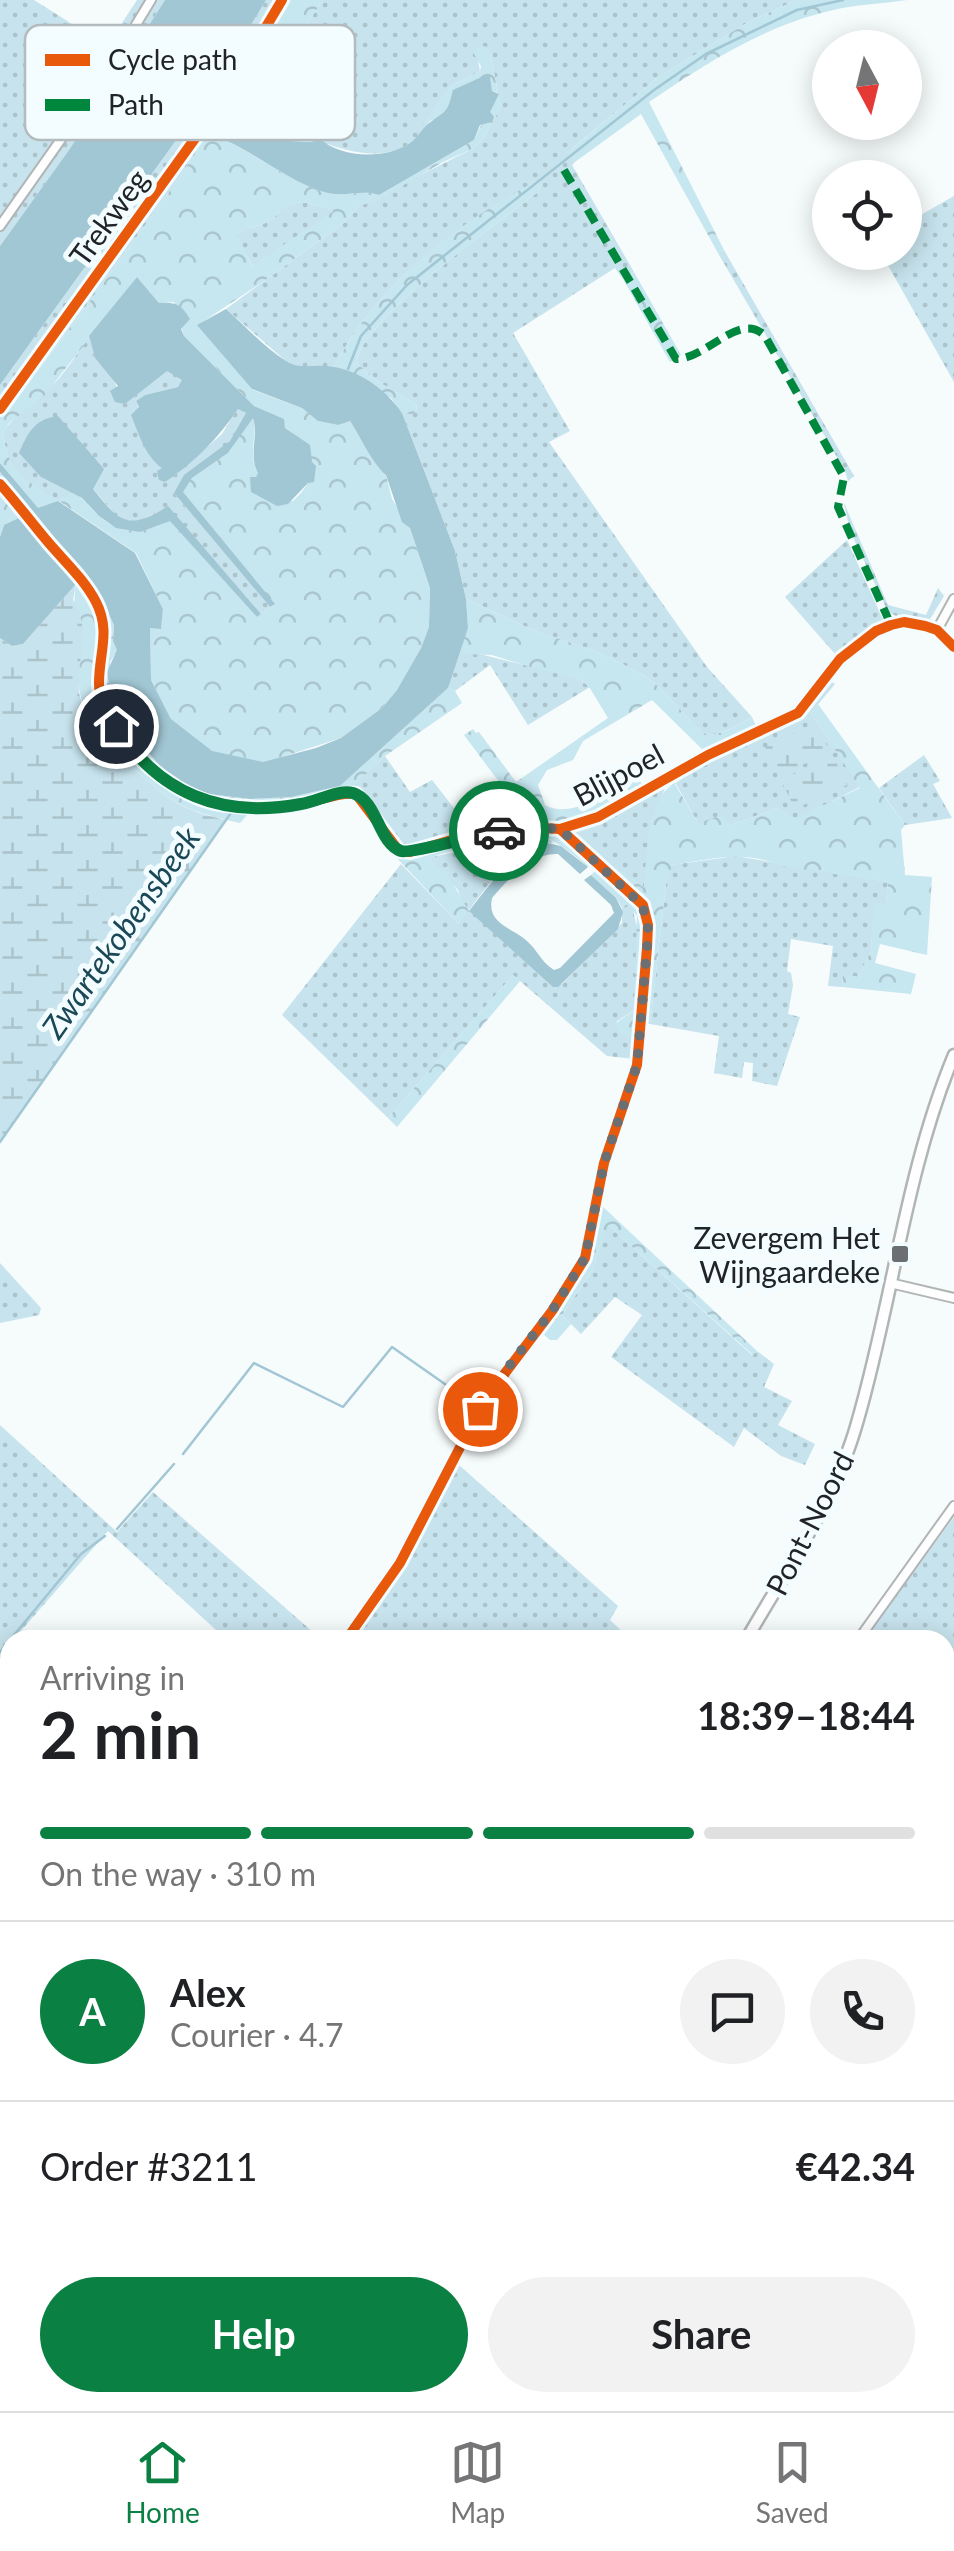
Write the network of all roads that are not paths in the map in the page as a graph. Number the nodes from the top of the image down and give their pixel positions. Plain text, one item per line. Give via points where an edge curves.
1 (151, 0) edge
2 (282, 0) edge
3 (136, 25) edge
4 (267, 25) edge
5 (61, 140) edge
6 (194, 140) edge
7 (0, 226) edge
8 (0, 409) edge
9 (0, 484) edge
10 (954, 599) edge
11 (937, 630) junction
12 (954, 647) edge
13 (560, 829) junction
14 (954, 1054) edge
15 (890, 1283) junction
16 (954, 1298) edge
17 (954, 1506) edge
18 (353, 1630) edge
19 (752, 1630) edge
20 (865, 1630) edge

1 - 3 street
2 - 4 street, Trekweg
5 - 7 street
6 - 8 street, Trekweg
9 - 13 street, Blijpoel via 95,601 106,633 102,700 124,739 146,766 186,795 248,806 356,794 392,844 410,852 524,827
10 - 11 street
11 - 12 street
11 - 13 street, Blijpoel via 904,622 876,630 840,659 798,713 708,754 598,817
13 - 18 street via 646,913 637,1065 604,1163 585,1258 484,1401 400,1563
14 - 15 street, Pont-Noord via 920,1149
15 - 16 street
15 - 19 street, Pont-Noord via 842,1468
17 - 20 street

